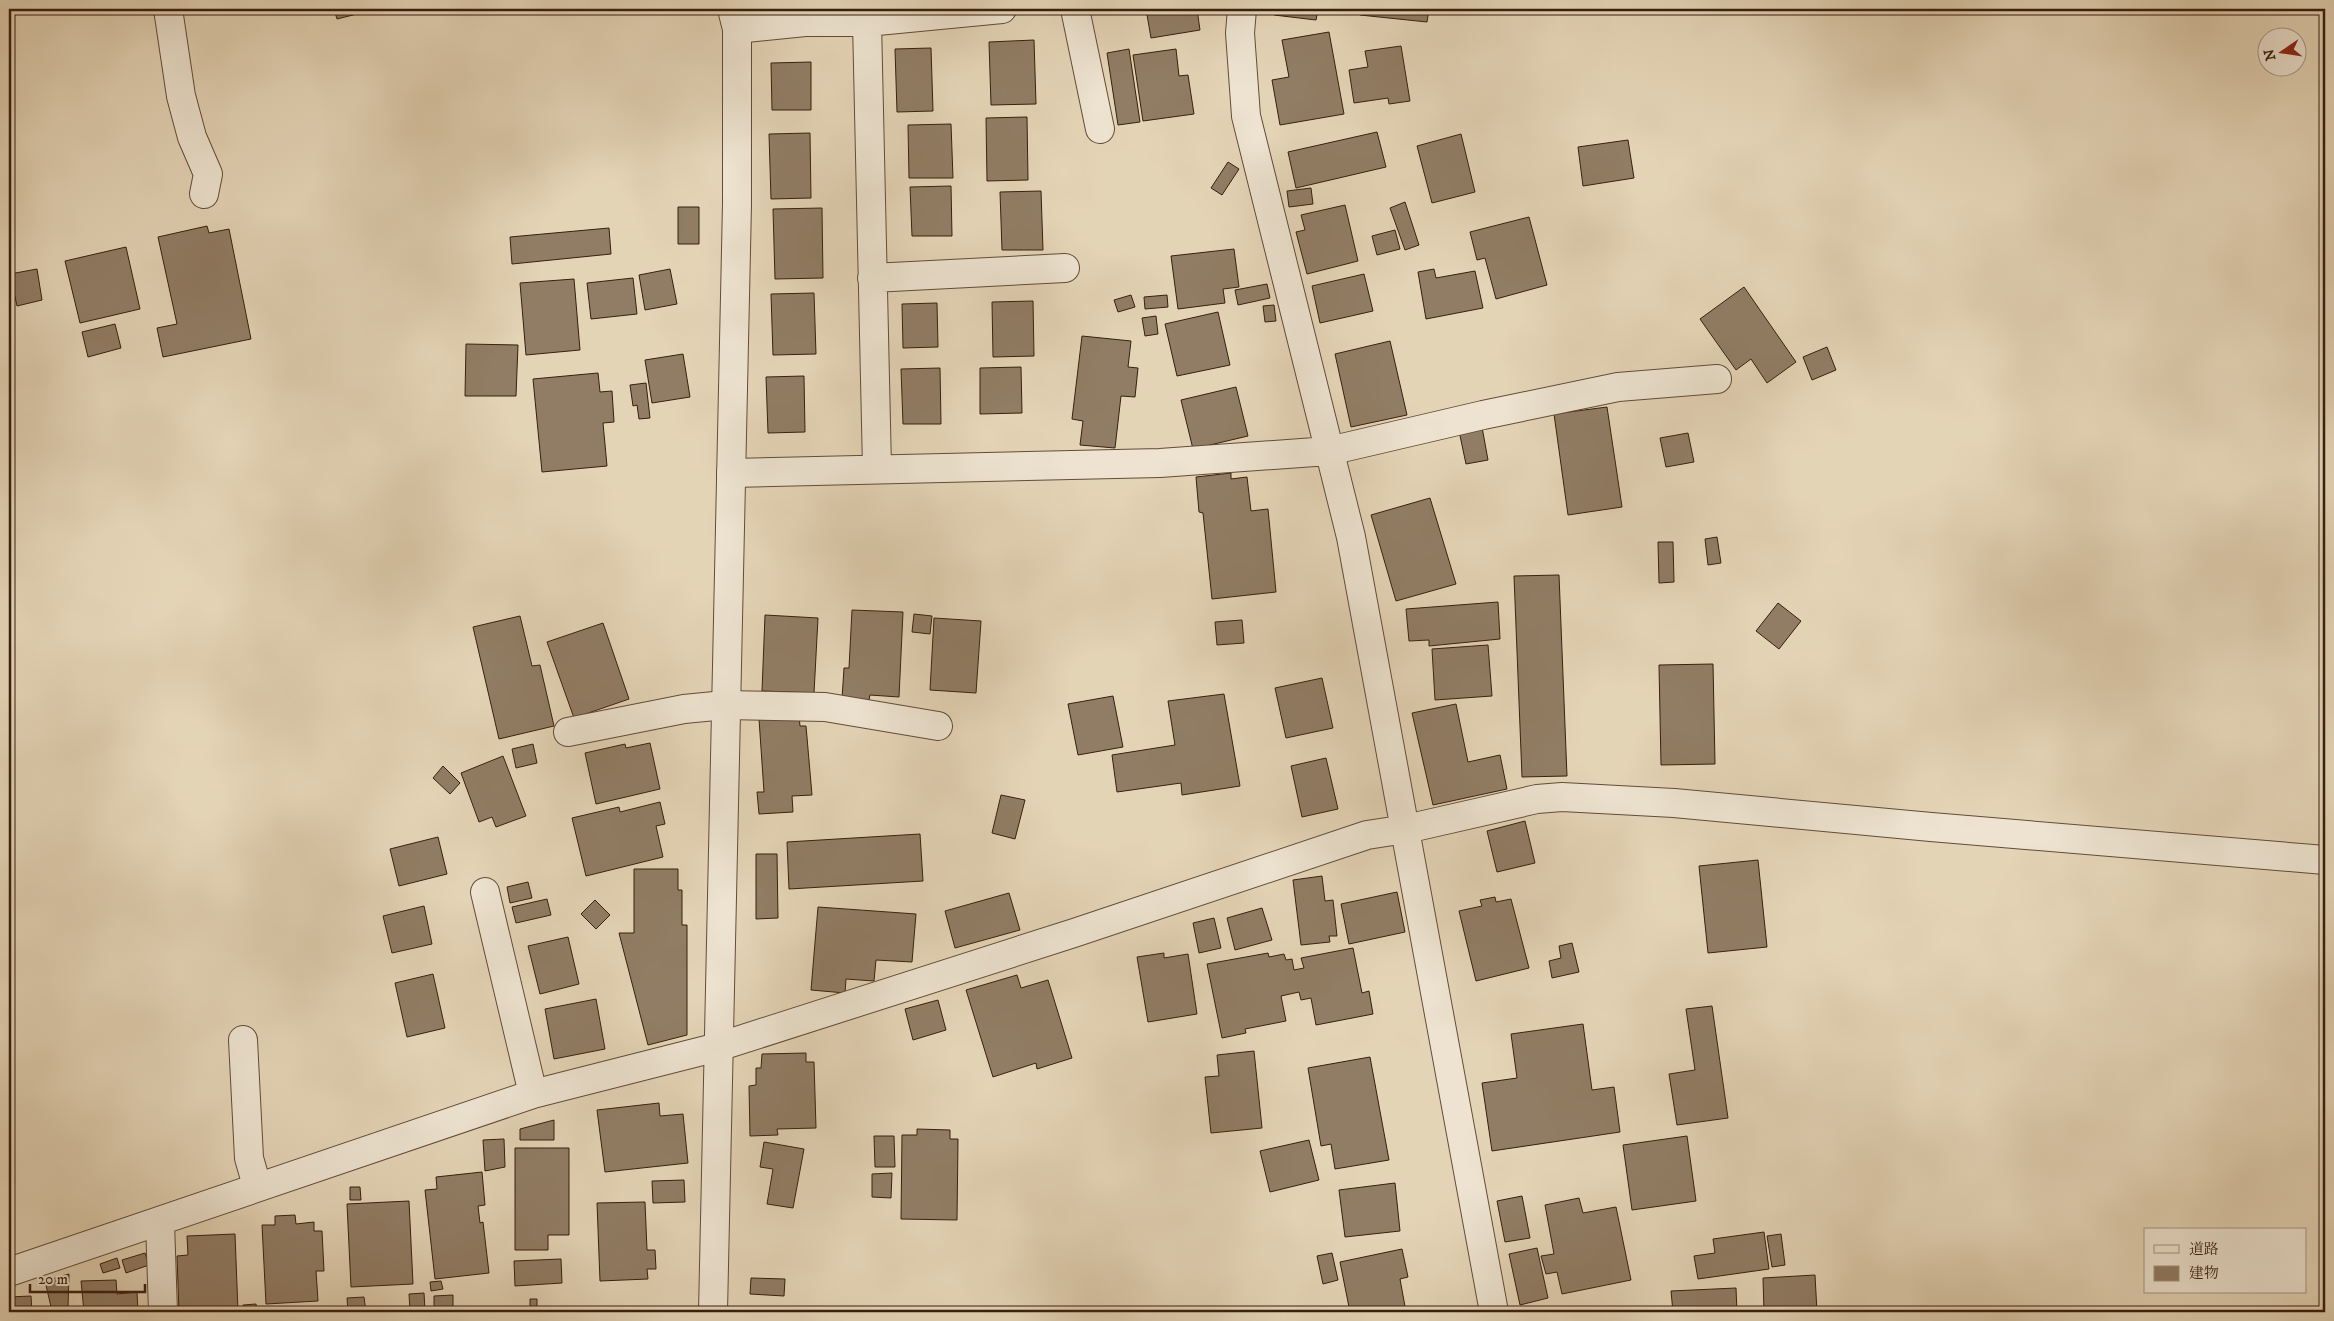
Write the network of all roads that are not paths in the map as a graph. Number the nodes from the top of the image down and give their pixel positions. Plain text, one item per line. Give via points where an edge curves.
1 (168, 9) edge
2 (1002, 9) edge
3 (1075, 9) edge
4 (1242, 9) edge
5 (735, 19) edge
6 (867, 22) junction
7 (1100, 129) dead end
8 (204, 194) dead end
9 (1065, 268) dead end
10 (872, 278) junction
11 (1717, 379) dead end
12 (1329, 451) junction
13 (877, 468) junction
14 (731, 473) junction
15 (725, 705) junction
16 (938, 726) dead end
17 (568, 732) dead end
18 (1406, 829) junction
19 (2325, 860) edge
20 (485, 892) dead end
21 (243, 1040) dead end
22 (718, 1047) junction
23 (534, 1094) junction
24 (257, 1186) junction
25 (160, 1222) junction
26 (9, 1272) edge
27 (163, 1312) edge
28 (713, 1312) edge
29 (1494, 1312) edge

1 - 8 street via 181,96 192,137 208,174
2 - 6 street
3 - 7 street
4 - 12 street via 1240,33 1246,116
5 - 6 street
5 - 14 street via 737,204
6 - 10 street
9 - 10 street
10 - 13 street
11 - 12 street via 1618,387
12 - 13 street via 1160,463
12 - 18 street via 1350,537
13 - 14 street
14 - 15 street
15 - 16 street via 825,707
15 - 17 street via 684,709
15 - 22 street
18 - 19 street via 1536,799 1562,797 1674,803
18 - 22 street via 1367,835
18 - 29 street
20 - 23 street
21 - 24 street via 249,1158
22 - 23 street
22 - 28 street
23 - 24 street
24 - 25 street
25 - 26 street
25 - 27 street

